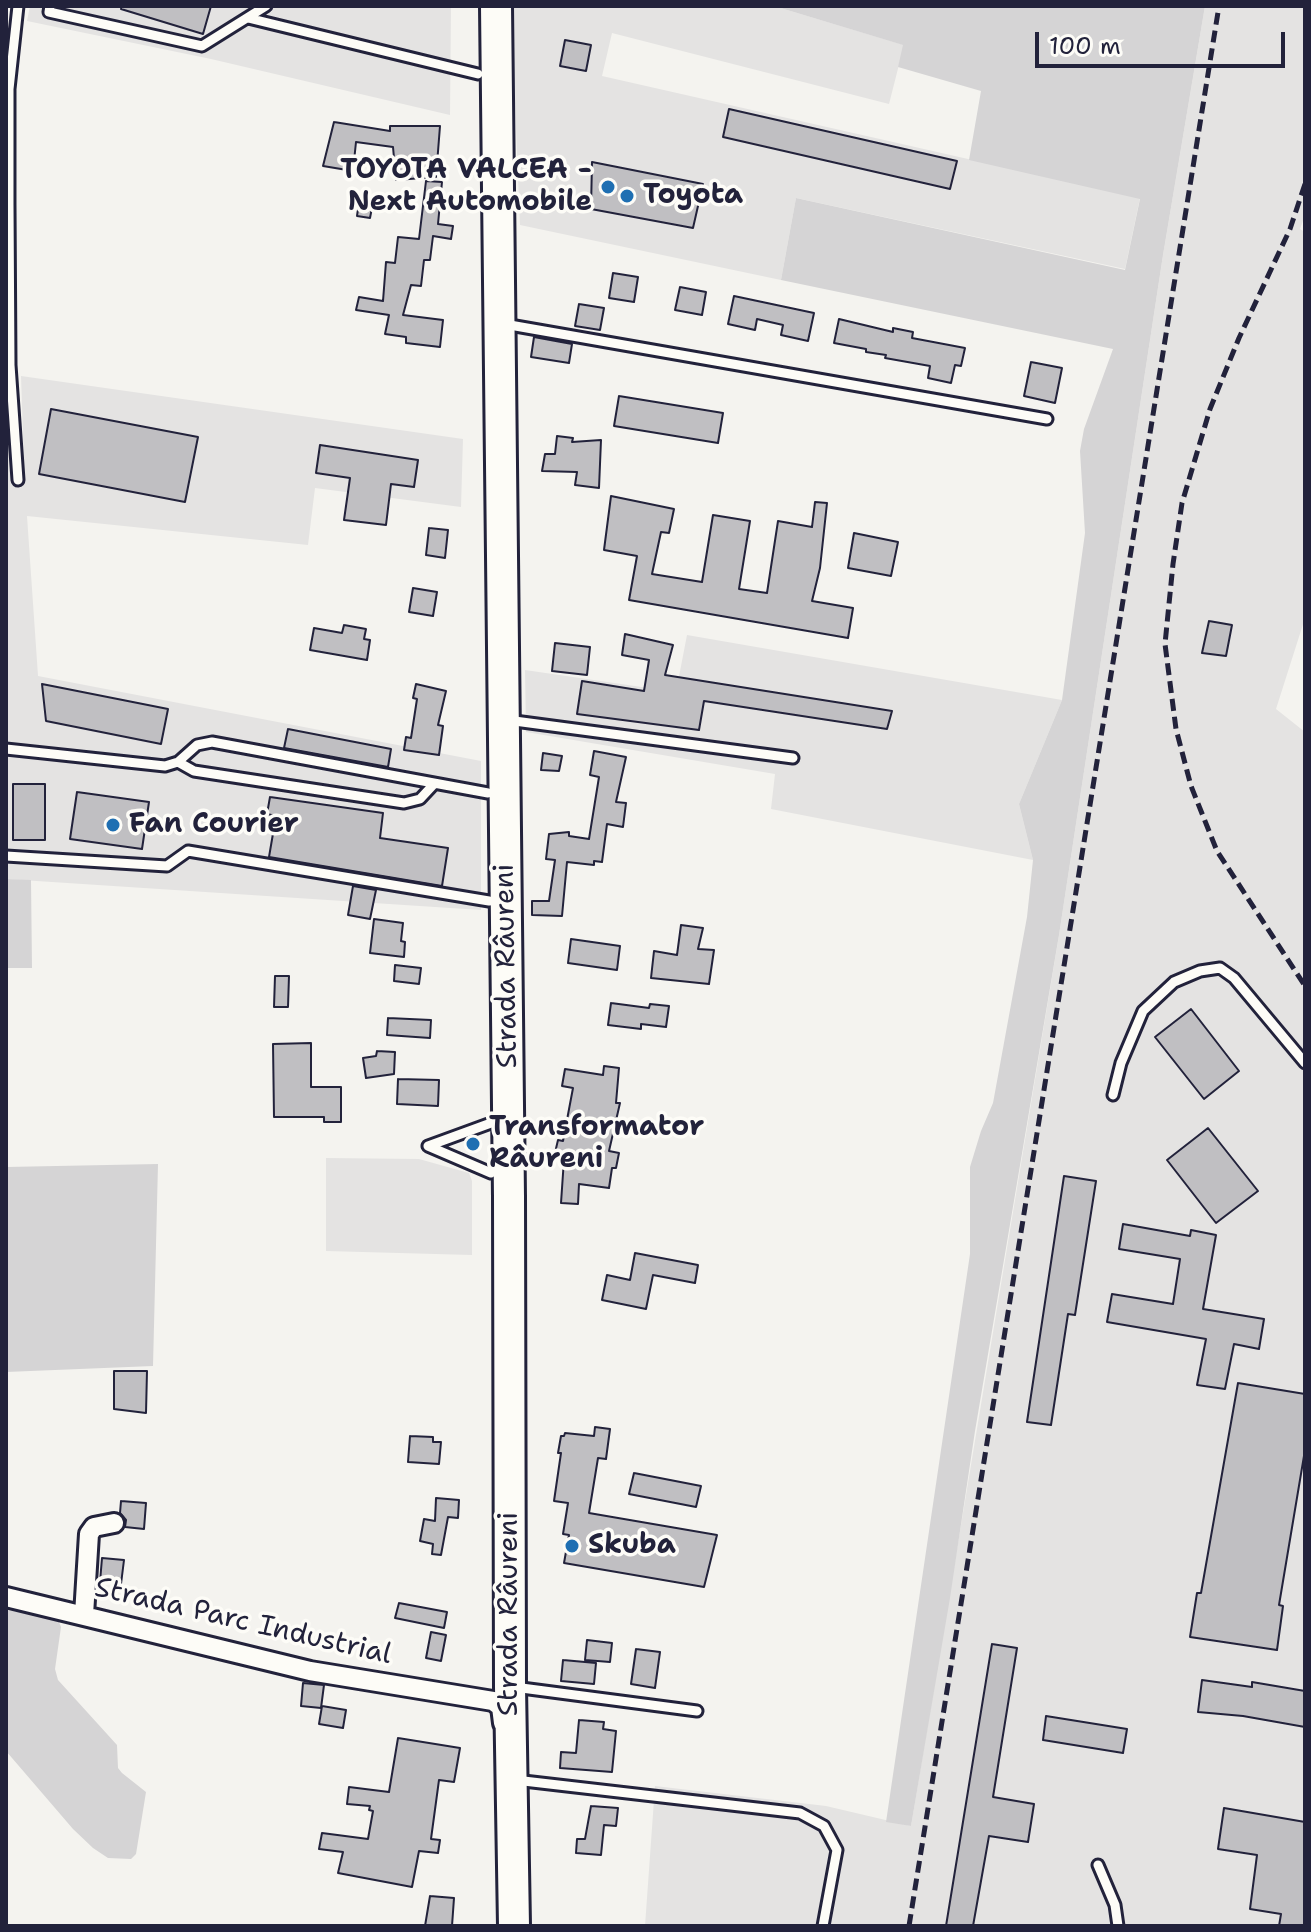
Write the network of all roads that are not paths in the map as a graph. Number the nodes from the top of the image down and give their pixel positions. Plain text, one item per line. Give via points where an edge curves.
1 (18, 6) edge
2 (50, 6) edge
3 (266, 6) edge
4 (477, 6) edge
5 (496, 6) edge
6 (248, 18) junction
7 (478, 74) junction
8 (501, 324) junction
9 (1047, 419) dead end
10 (18, 480) dead end
11 (505, 720) junction
12 (6, 749) edge
13 (793, 758) dead end
14 (178, 762) junction
15 (434, 784) junction
16 (488, 793) junction
17 (6, 856) edge
18 (489, 901) junction
19 (1305, 1063) edge
20 (1113, 1095) dead end
21 (491, 1123) junction
22 (491, 1173) junction
23 (114, 1523) dead end
24 (6, 1597) edge
25 (84, 1615) junction
26 (501, 1694) junction
27 (697, 1711) dead end
28 (512, 1772) junction
29 (1098, 1865) dead end
30 (495, 1926) edge
31 (514, 1926) edge
32 (823, 1926) edge
33 (1118, 1926) edge

1 - 10 lane via 9,89 10,365
2 - 6 lane via 49,12 202,46
3 - 6 lane
4 - 7 main road, Strada Râureni
5 - 8 main road, Strada Râureni
6 - 7 lane
7 - 16 main road, Strada Râureni
8 - 9 lane
8 - 11 main road, Strada Râureni
11 - 13 lane
11 - 26 main road, Strada Râureni via 510,1629
12 - 14 lane via 165,766
14 - 15 lane via 197,745 212,742
14 - 15 lane via 194,771 404,803 420,799
15 - 16 lane
16 - 18 main road, Strada Râureni
17 - 18 lane via 167,866 188,851
18 - 21 main road, Strada Râureni
19 - 20 lane via 1234,978 1220,968 1200,971 1174,982 1143,1011
21 - 22 main road, Strada Râureni
21 - 22 lane via 428,1146
22 - 26 main road, Strada Râureni
23 - 25 street via 94,1527 89,1534
24 - 25 street, Strada Parc Industrial
25 - 26 street, Strada Parc Industrial via 310,1671
26 - 27 lane
26 - 28 main road, Strada Râureni
26 - 30 main road, Strada Râureni
28 - 31 main road, Strada Râureni
28 - 32 lane via 800,1813 824,1826 837,1850
29 - 33 lane

